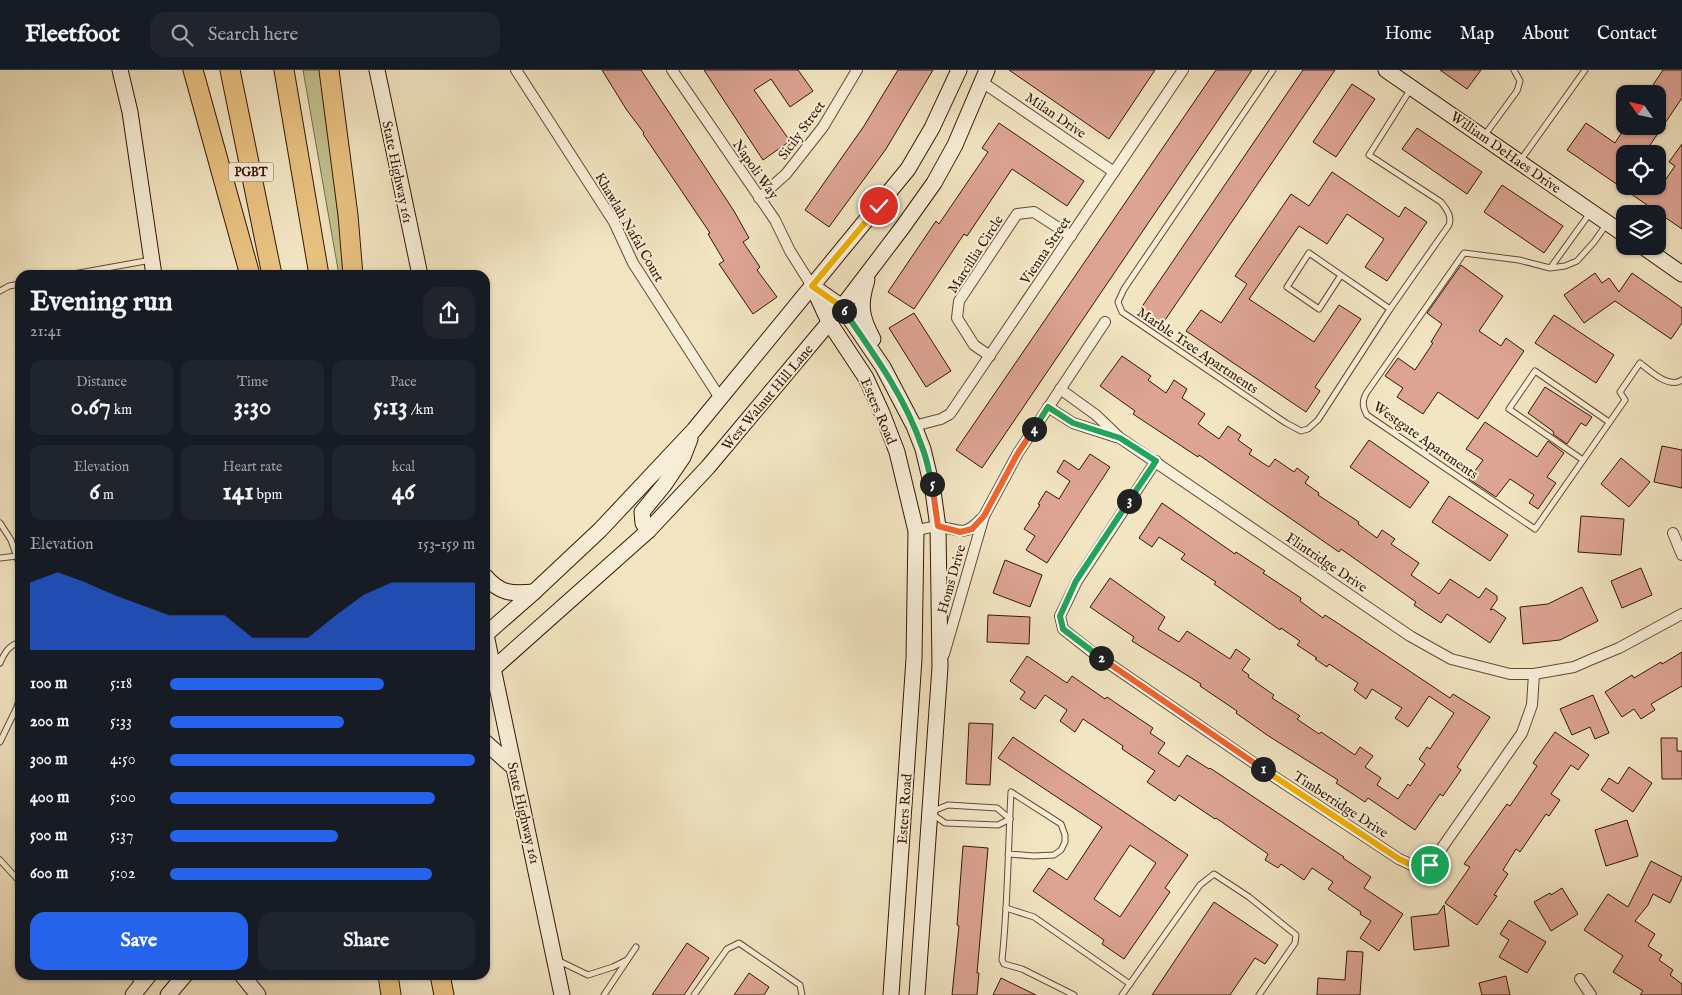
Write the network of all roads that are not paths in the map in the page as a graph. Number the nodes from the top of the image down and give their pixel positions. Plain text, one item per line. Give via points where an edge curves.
1 (120, 70) edge
2 (193, 70) edge
3 (230, 70) edge
4 (284, 70) edge
5 (329, 70) edge
6 (377, 70) edge
7 (516, 70) edge
8 (672, 70) edge
9 (959, 70) edge
10 (1183, 70) edge
11 (1273, 70) edge
12 (1386, 70) edge
13 (1514, 70) edge
14 (1585, 70) edge
15 (853, 72) edge
16 (985, 76) edge
17 (1412, 87) junction
18 (1484, 137) junction
19 (1520, 162) junction
20 (1114, 172) junction
21 (758, 198) junction
22 (1591, 211) junction
23 (1608, 223) junction
24 (1616, 229) edge
25 (1071, 236) junction
26 (1655, 255) edge
27 (152, 259) junction
28 (1550, 268) junction
29 (94, 270) edge
30 (153, 270) edge
31 (249, 270) edge
32 (271, 270) edge
33 (318, 270) edge
34 (353, 270) edge
35 (419, 270) edge
36 (870, 271) junction
37 (1682, 274) edge
38 (1341, 275) junction
39 (15, 285) edge
40 (812, 286) junction
41 (0, 291) edge
42 (842, 307) junction
43 (1390, 309) junction
44 (829, 322) junction
45 (1105, 322) dead end
46 (990, 356) junction
47 (1682, 380) edge
48 (1060, 389) junction
49 (896, 391) junction
50 (720, 398) junction
51 (1048, 407) junction
52 (1610, 422) junction
53 (914, 426) junction
54 (694, 430) junction
55 (1120, 438) junction
56 (1583, 460) junction
57 (1156, 461) junction
58 (984, 516) junction
59 (0, 523) edge
60 (938, 526) junction
61 (648, 531) junction
62 (916, 531) junction
63 (1674, 533) dead end
64 (15, 551) edge
65 (15, 556) edge
66 (1682, 556) edge
67 (0, 558) edge
68 (490, 582) edge
69 (534, 592) junction
70 (1682, 614) edge
71 (490, 630) edge
72 (15, 644) edge
73 (0, 663) edge
74 (940, 667) junction
75 (490, 671) edge
76 (1534, 674) junction
77 (490, 676) edge
78 (15, 711) edge
79 (1, 738) edge
80 (490, 746) edge
81 (513, 767) junction
82 (904, 811) junction
83 (930, 812) junction
84 (1010, 819) junction
85 (1008, 854) junction
86 (0, 860) edge
87 (15, 876) edge
88 (1006, 908) junction
89 (636, 947) dead end
90 (556, 959) junction
91 (627, 960) junction
92 (1580, 979) dead end
93 (181, 980) edge
94 (246, 980) edge
95 (256, 980) edge
96 (389, 980) edge
97 (441, 980) edge
98 (1130, 984) junction
99 (168, 995) edge
100 (259, 995) edge
101 (391, 995) edge
102 (444, 995) edge
103 (562, 995) edge
104 (604, 995) edge
105 (694, 995) edge
106 (802, 995) edge
107 (891, 995) edge
108 (917, 995) edge
109 (1074, 995) edge
110 (1122, 995) edge
111 (1259, 995) edge
112 (1591, 995) edge

1 - 27 main road via 130,112
2 - 31 highway
3 - 32 highway, PGBT
4 - 33 highway
5 - 34 highway
6 - 35 main road, State Highway 161
7 - 50 street, Khawlah Nafal Court via 614,222 633,263
8 - 21 street, Napoli Way
9 - 40 main road via 932,128 908,169
10 - 20 street, Vienna Street
11 - 43 lane, Marble Tree Apartments via 1124,289 1118,302 1122,312 1301,431 1314,426
12 - 17 main road, William DeHaes Drive
13 - 18 lane via 1520,81 1517,91
14 - 19 lane
15 - 21 street, Sicily Street via 823,128 786,174
16 - 20 street, Milan Drive
16 - 36 main road, West Walnut Hill Lane via 955,145 934,183
17 - 18 main road, William DeHaes Drive
17 - 43 lane, Marble Tree Apartments via 1369,155 1441,202 1451,220
18 - 19 main road, William DeHaes Drive
19 - 22 main road, William DeHaes Drive
20 - 25 street, Vienna Street
21 - 40 street, Napoli Way via 775,220
22 - 23 main road, William DeHaes Drive
22 - 28 lane
23 - 24 main road, William DeHaes Drive
23 - 28 lane, Westgate Apartments via 1577,261
25 - 46 street, Vienna Street
25 - 46 street, Marcillia Circle via 1034,212 1017,214 959,301 957,318 974,345
26 - 37 main road
27 - 29 lane
27 - 30 main road
28 - 56 lane, Westgate Apartments via 1519,260 1464,253 1367,392 1363,408 1367,415 1535,529
36 - 42 main road, West Walnut Hill Lane
36 - 49 main road via 862,296 863,318 886,362
38 - 38 lane via 1309,253 1287,288 1318,309
38 - 43 lane
39 - 41 lane
40 - 42 main road, Esters Road
40 - 44 main road, Esters Road
40 - 50 main road
42 - 44 main road, West Walnut Hill Lane
42 - 49 main road, Esters Road
44 - 61 main road, West Walnut Hill Lane via 708,467
44 - 62 main road, Esters Road via 866,378 882,413 897,452
45 - 48 street, Homs Drive
46 - 53 street, Vienna Street via 950,414 941,420
47 - 52 lane, Westgate Apartments via 1670,382 1640,363 1620,392 1625,400
48 - 51 street, Homs Drive
48 - 55 street, Flintridge Drive via 1096,415
49 - 53 main road, Esters Road
50 - 54 main road
51 - 55 street, Flintridge Drive via 1073,423
51 - 58 street, Homs Drive via 1018,453
52 - 56 lane, Westgate Apartments
52 - 56 lane via 1535,371 1509,409
53 - 60 main road, Esters Road via 923,449
54 - 61 main road via 683,457 642,512
54 - 69 main road via 600,530
55 - 57 street, Flintridge Drive
57 - 76 street, Flintridge Drive via 1410,636 1452,659 1510,674
57 - 76 street, Timberridge Drive via 1076,581 1060,616 1063,629 1264,770 1399,859 1416,867 1430,865 1522,733 1532,705
58 - 60 street via 972,529 960,532
58 - 74 street, Homs Drive
59 - 64 lane
60 - 62 street
60 - 74 main road, Esters Road
61 - 75 main road, West Walnut Hill Lane
62 - 82 main road, Esters Road via 914,659
63 - 66 street
65 - 67 lane
68 - 69 main road via 494,587 514,594
69 - 71 main road
70 - 76 street via 1590,660
72 - 73 lane via 6,651
74 - 83 main road, Esters Road
77 - 81 main road, State Highway 161
78 - 79 lane
80 - 81 main road
81 - 90 main road, State Highway 161
82 - 83 main road
82 - 107 main road, Esters Road
83 - 84 lane via 945,823 998,825
83 - 84 lane via 948,805 997,808
83 - 108 main road, Esters Road
84 - 85 lane
84 - 85 lane via 1011,792 1061,824 1065,842 1054,855
85 - 88 lane
86 - 87 lane
88 - 98 lane via 1034,917
88 - 109 lane via 1004,964 1022,969
89 - 91 lane
90 - 91 lane via 588,975
90 - 103 main road, State Highway 161
91 - 104 lane
92 - 112 street
93 - 99 main road
94 - 100 main road
95 - 100 main road
96 - 101 highway
97 - 102 highway
98 - 110 lane
98 - 111 lane via 1200,886 1214,874 1296,935 1295,943
105 - 106 lane via 727,949 739,943 800,985

